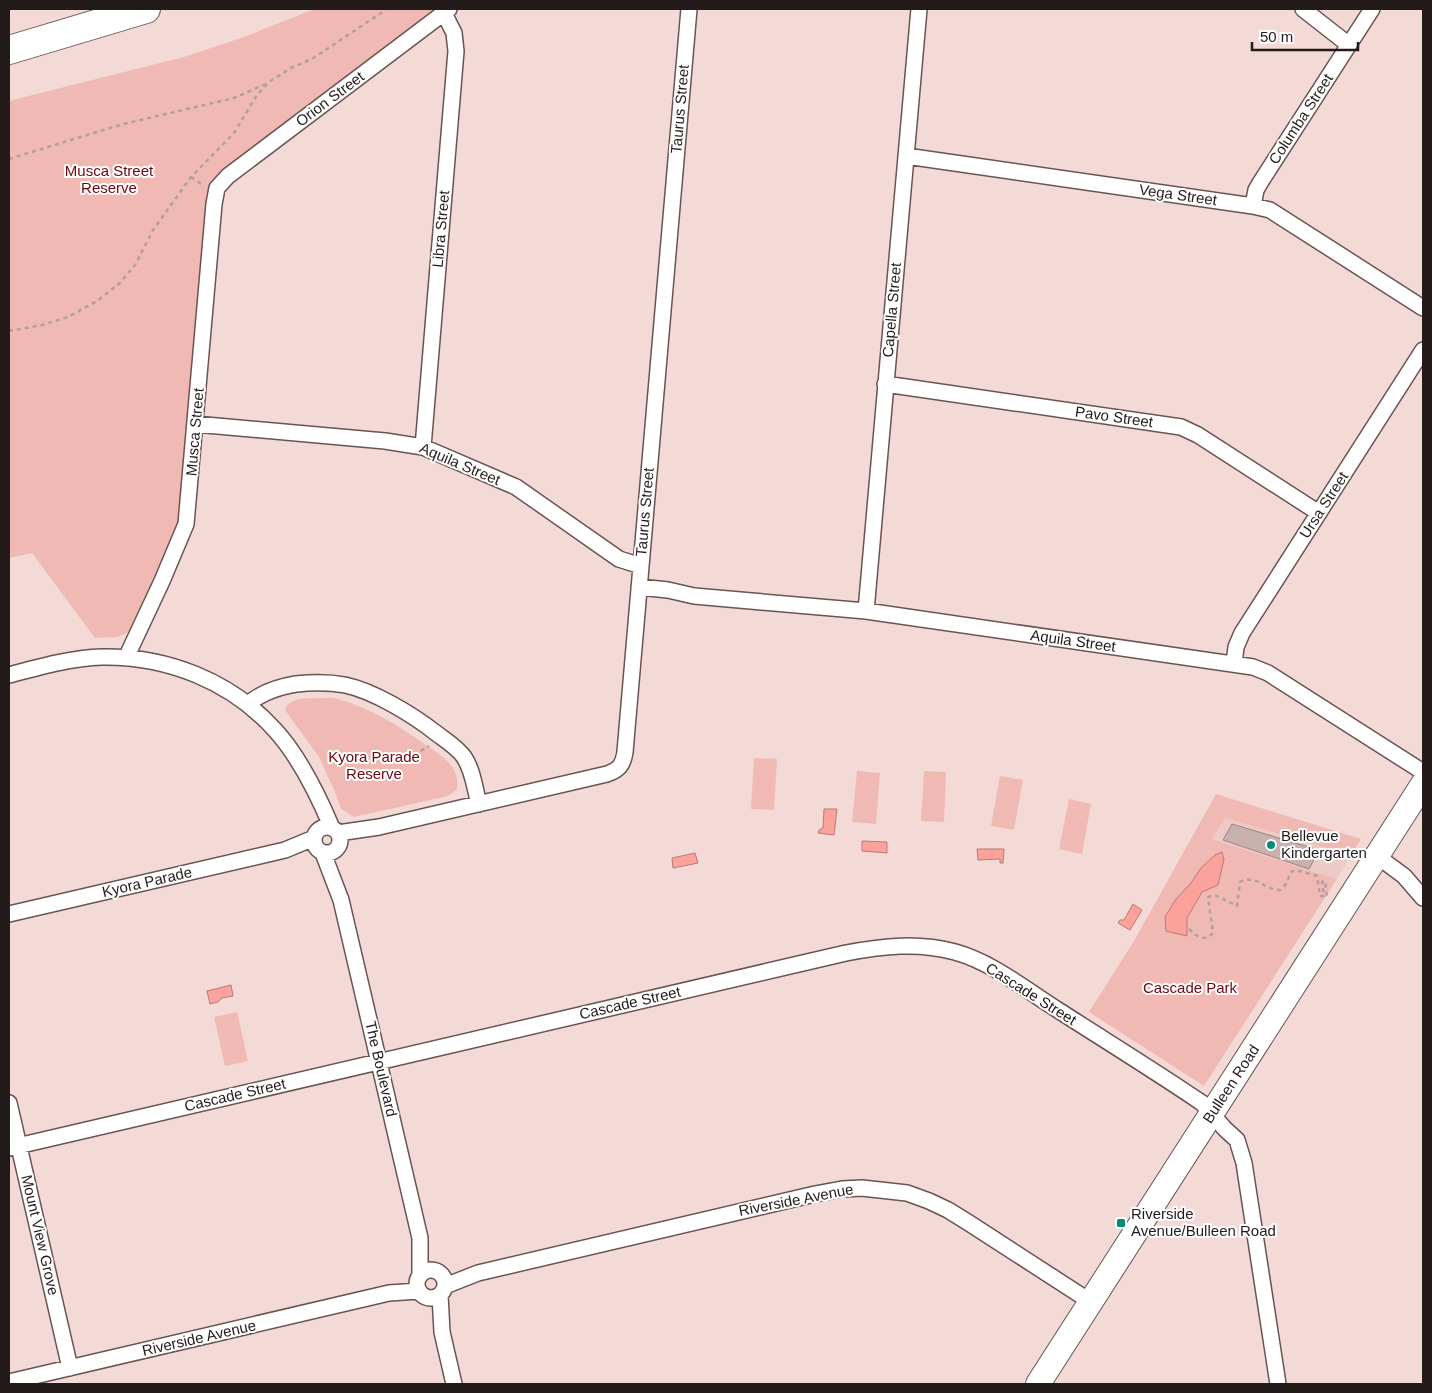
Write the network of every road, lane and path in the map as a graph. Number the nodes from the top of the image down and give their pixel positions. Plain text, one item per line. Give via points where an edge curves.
1 (146, 9) edge
2 (387, 9) edge
3 (689, 9) edge
4 (919, 9) edge
5 (1372, 9) edge
6 (447, 11) edge
7 (1306, 11) edge
8 (1352, 40) junction
9 (9, 50) edge
10 (269, 82) junction
11 (906, 156) junction
12 (9, 159) edge
13 (215, 194) joint
14 (1253, 206) junction
15 (1423, 308) edge
16 (9, 331) edge
17 (1423, 350) edge
18 (885, 384) junction
19 (195, 424) junction
20 (423, 447) junction
21 (1319, 513) junction
22 (641, 566) junction
23 (638, 591) junction
24 (866, 611) junction
25 (126, 658) junction
26 (1234, 664) junction
27 (9, 675) edge
28 (248, 704) junction
29 (429, 746) dead end
30 (400, 763) dead end
31 (1423, 772) edge
32 (1423, 784) edge
33 (479, 804) junction
34 (327, 840) junction
35 (1377, 856) junction
36 (1320, 896) junction
37 (1327, 898) dead end
38 (1423, 898) edge
39 (1323, 904) dead end
40 (9, 914) edge
41 (1189, 929) dead end
42 (379, 1062) junction
43 (9, 1103) edge
44 (1212, 1114) junction
45 (14, 1147) edge
46 (431, 1284) junction
47 (1091, 1302) junction
48 (70, 1368) junction
49 (9, 1382) edge
50 (454, 1384) edge
51 (1038, 1384) edge
52 (1278, 1384) edge

1 - 9 highway
2 - 10 path via 312,59
3 - 22 street, Taurus Street
4 - 11 street, Capella Street
5 - 8 street, Columba Street
6 - 13 street, Orion Street via 228,176
6 - 20 street, Libra Street via 456,51
7 - 8 street
8 - 14 street, Columba Street via 1260,183
10 - 12 path via 234,98 123,124
10 - 16 path via 257,95 234,133 191,177 120,283 98,301 68,317
11 - 14 street, Vega Street
11 - 18 street, Capella Street
13 - 19 street, Musca Street
14 - 15 street, Vega Street via 1270,210
17 - 21 street, Ursa Street
18 - 21 street, Pavo Street via 1181,427
18 - 24 street, Capella Street
19 - 20 street, Aquila Street
19 - 25 street, Musca Street via 189,511 183,534
20 - 22 street, Aquila Street via 516,487 620,559
21 - 26 street, Ursa Street via 1242,633 1236,646
22 - 23 street, Taurus Street
23 - 24 street, Aquila Street via 667,597 694,596
23 - 33 street, Taurus Street via 622,764 607,774
24 - 26 street, Aquila Street
25 - 27 street, The Boulevard via 81,659
25 - 28 street, The Boulevard via 168,664 189,671
26 - 31 street, Aquila Street via 1253,666 1268,673
28 - 33 street via 272,689 308,683 347,686 369,694 412,716 457,750 468,765
28 - 34 street, The Boulevard via 276,731 297,761 305,775
29 - 30 path
32 - 35 main road, Bulleen Road
33 - 34 street, Taurus Street
34 - 40 street, Kyora Parade
34 - 42 street, The Boulevard
35 - 38 street via 1404,876
35 - 44 main road, Bulleen Road
36 - 37 path via 1324,896 1322,882 1325,881
36 - 39 path
36 - 41 path via 1317,876 1296,870 1291,872 1280,890 1247,879 1240,882 1237,906 1214,895 1208,897 1213,926 1210,936 1200,938
42 - 44 street, Cascade Street via 846,953 912,945 957,952 999,973 1197,1100
42 - 45 street, Cascade Street
42 - 46 street, The Boulevard
43 - 45 street, Mount View Grove
44 - 47 main road, Bulleen Road
44 - 52 street, Cascade Street via 1237,1140 1242,1151
45 - 48 street, Mount View Grove
46 - 47 street, Riverside Avenue via 815,1194 862,1188 907,1193 948,1210
46 - 48 street, Riverside Avenue
46 - 50 street, The Boulevard
47 - 51 main road, Bulleen Road
48 - 49 street, Riverside Avenue

